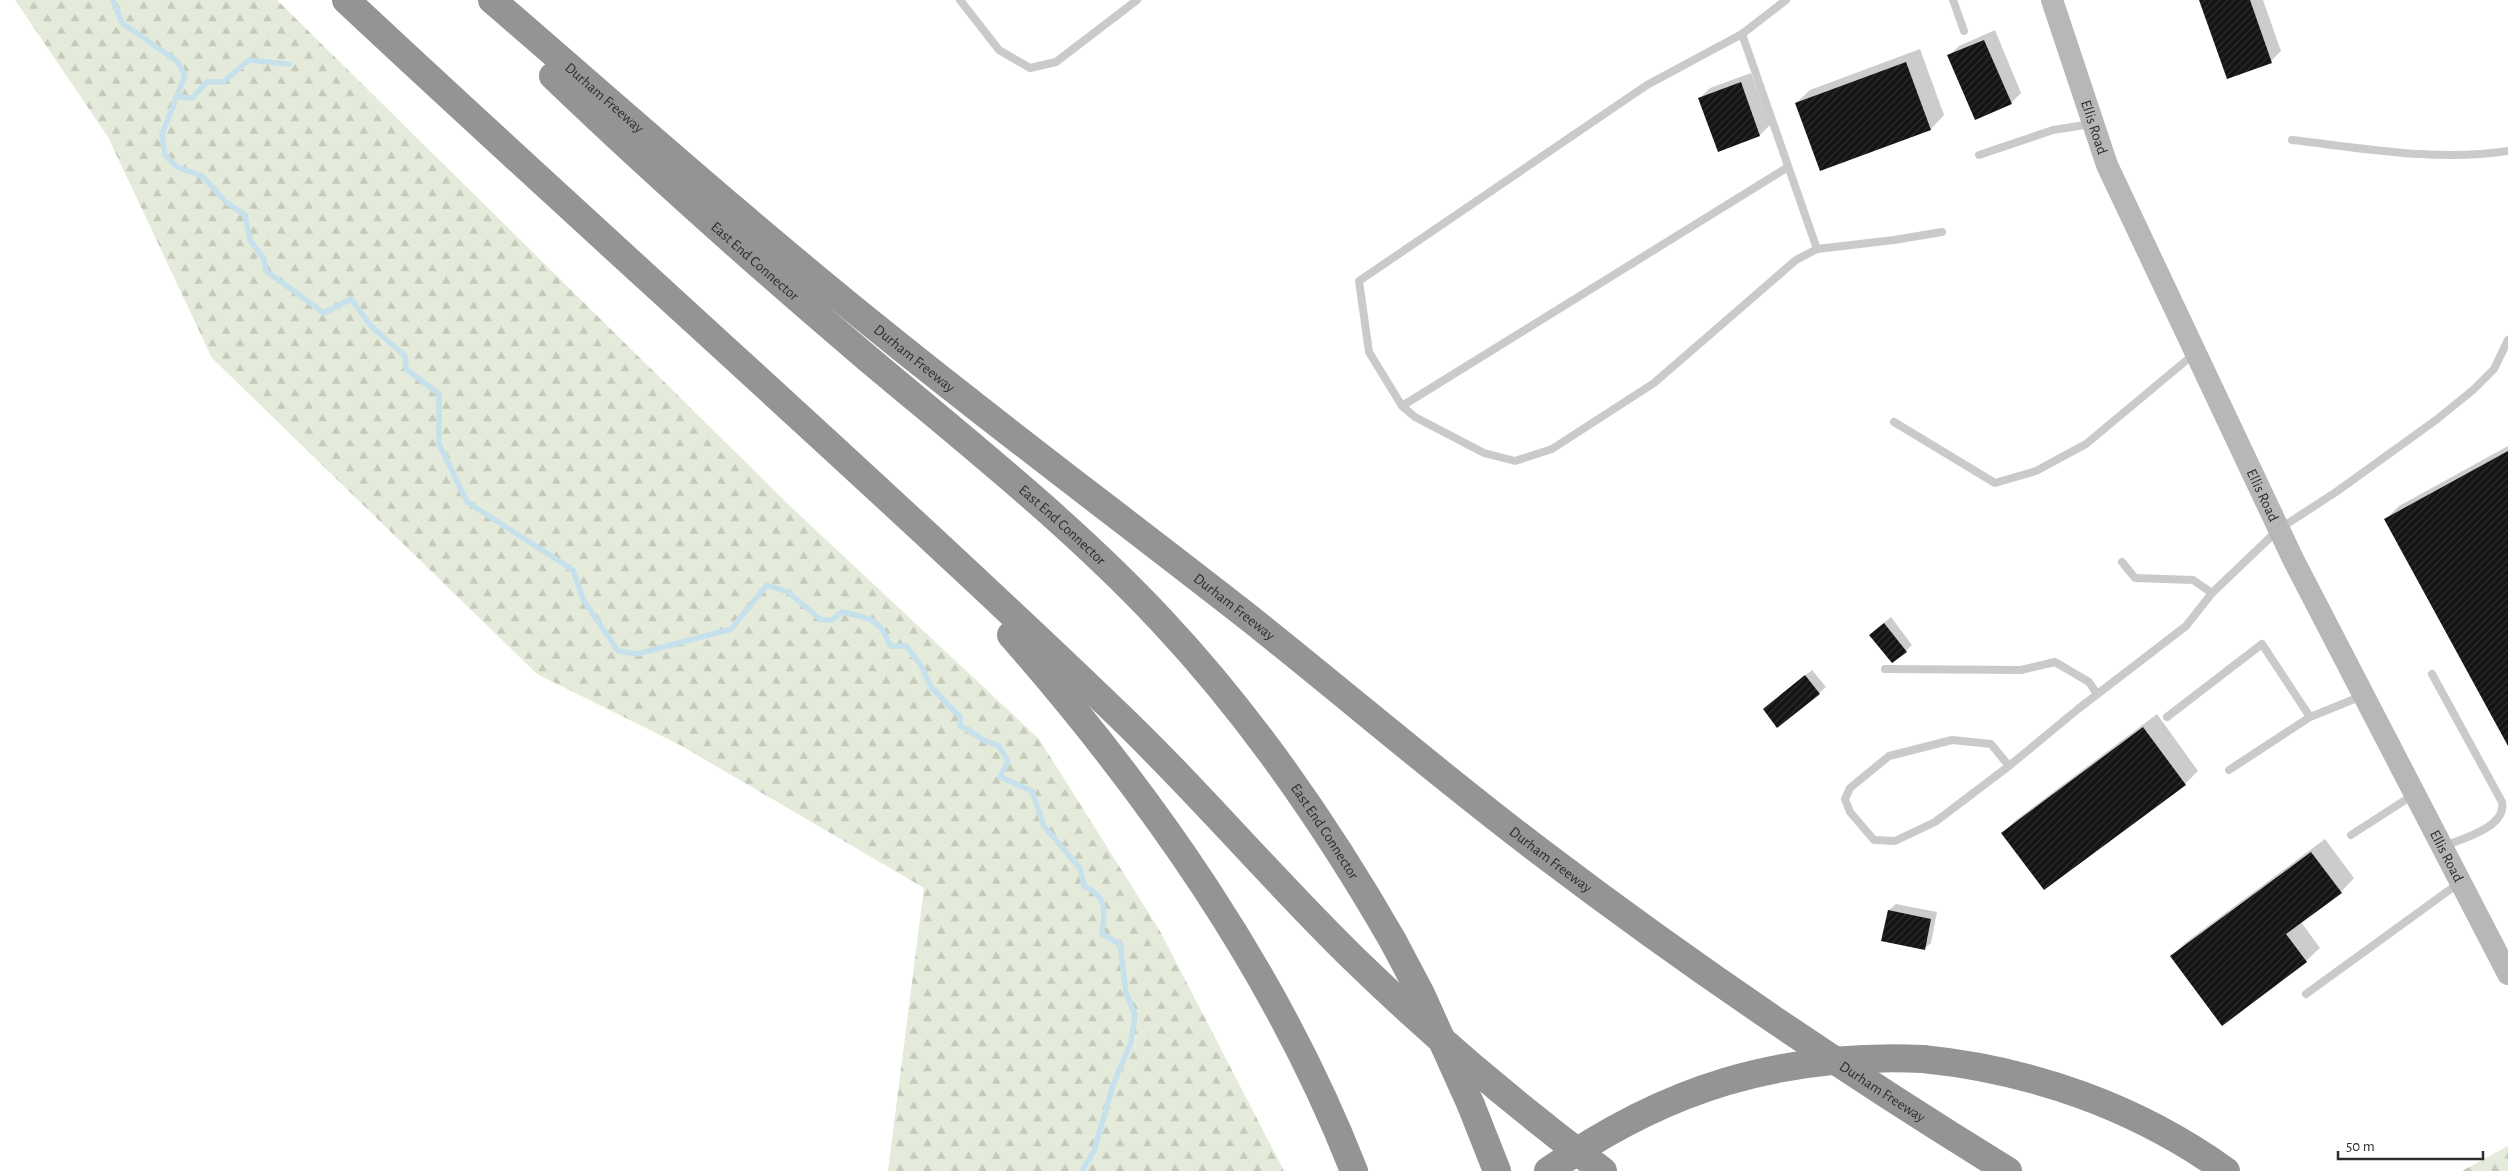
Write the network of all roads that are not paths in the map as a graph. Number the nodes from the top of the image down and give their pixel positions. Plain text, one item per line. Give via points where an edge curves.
1 (346, 0) edge
2 (474, 0) edge
3 (492, 0) edge
4 (960, 0) edge
5 (1137, 0) edge
6 (1786, 0) edge
7 (1953, 0) edge
8 (2052, 0) edge
9 (1964, 31) dead end
10 (1742, 34) junction
11 (2093, 123) junction
12 (2292, 140) dead end
13 (2508, 151) edge
14 (1979, 155) dead end
15 (1788, 167) junction
16 (1942, 232) dead end
17 (1817, 249) junction
18 (2508, 340) edge
19 (2196, 352) junction
20 (1402, 406) junction
21 (1894, 422) dead end
22 (913, 522) junction
23 (2279, 529) junction
24 (2122, 562) dead end
25 (2212, 594) junction
26 (1885, 669) dead end
27 (2432, 674) dead end
28 (2097, 694) junction
29 (2364, 695) junction
30 (2167, 717) dead end
31 (2310, 718) junction
32 (2009, 766) junction
33 (2229, 770) dead end
34 (2415, 794) junction
35 (2351, 835) dead end
36 (2442, 847) junction
37 (2460, 882) junction
38 (2508, 974) edge
39 (2306, 994) dead end
40 (1354, 1171) edge
41 (1497, 1171) edge
42 (1548, 1171) edge
43 (1603, 1171) edge
44 (2008, 1171) edge
45 (2226, 1171) edge

1 - 22 highway
2 - 41 highway, East End Connector, bridge via 731,242 1022,489 1114,572 1207,672 1288,776 1359,882 1421,994 1471,1104
3 - 44 highway, Durham Freeway via 884,334 1021,444 1247,617 1541,853 1756,1008
4 - 5 lane via 999,50 1030,68 1056,62
6 - 10 lane
7 - 9 lane
8 - 11 main road, Ellis Road
10 - 15 lane
10 - 20 lane via 1647,85 1359,280 1369,352
11 - 14 lane via 2053,130
11 - 19 main road, Ellis Road via 2107,165
12 - 13 lane via 2426,155 2476,156
15 - 17 lane
15 - 20 lane
16 - 17 lane
17 - 20 lane via 1796,260 1654,383 1552,449 1515,461 1484,453 1415,417
18 - 23 lane via 2494,369 2473,390 2344,486
19 - 21 lane via 2086,444 2036,471 1995,483
19 - 23 main road, Ellis Road
22 - 40 highway via 1077,713 1127,776 1198,876 1297,1048
22 - 43 highway via 1110,706 1344,950 1482,1075
23 - 25 lane
23 - 29 main road, Ellis Road
24 - 25 lane via 2135,578 2193,580
25 - 28 lane via 2186,626
26 - 28 lane via 2021,670 2054,662 2089,682
27 - 36 lane via 2504,808 2486,829
28 - 32 lane
29 - 31 lane
29 - 34 main road, Ellis Road
30 - 31 lane via 2262,644
31 - 33 lane
32 - 32 lane via 1934,822 1895,841 1874,840 1850,812 1845,799 1850,788 1889,756 1952,740 1991,744
34 - 35 lane
34 - 36 main road, Ellis Road
36 - 37 main road, Ellis Road
37 - 38 main road, Ellis Road
37 - 39 lane
42 - 45 highway, bridge via 1647,1112 1721,1083 1763,1072 1843,1059 1923,1059 2012,1072 2128,1114

